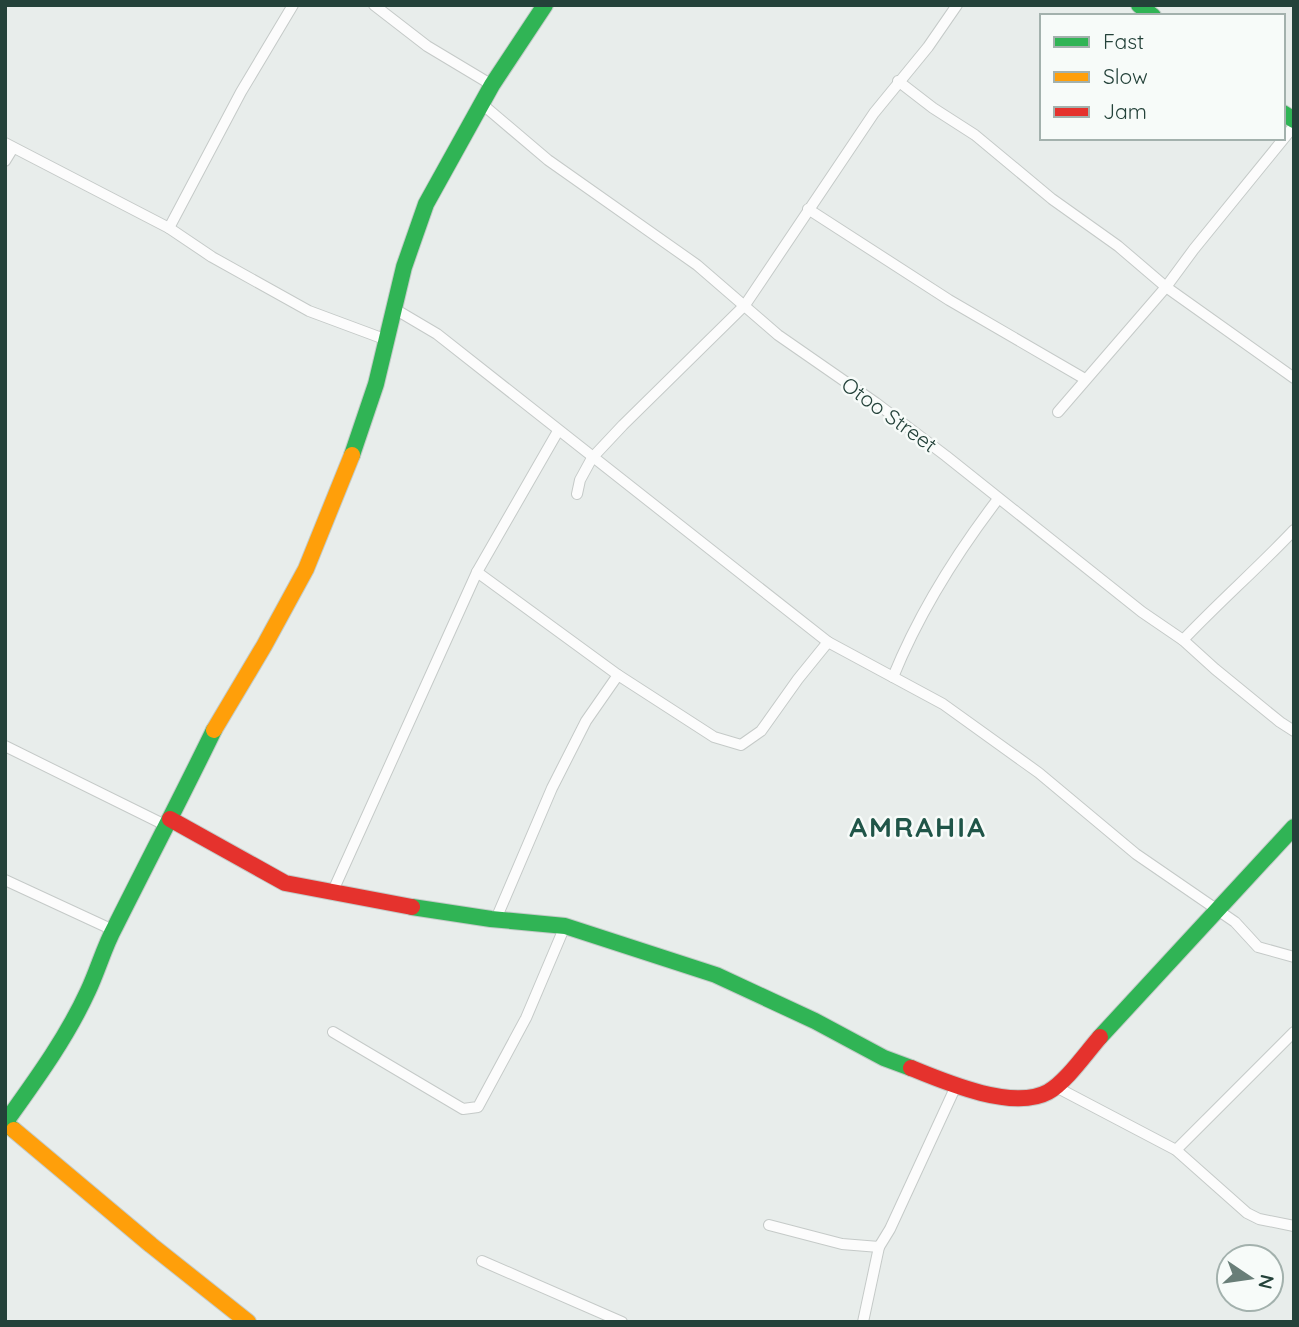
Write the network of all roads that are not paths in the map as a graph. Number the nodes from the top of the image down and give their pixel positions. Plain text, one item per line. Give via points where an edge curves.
1 (293, 5) edge
2 (374, 5) edge
3 (545, 5) edge
4 (957, 5) edge
5 (898, 81) junction
6 (492, 85) junction
7 (482, 104) junction
8 (1283, 140) edge
9 (9, 146) edge
10 (5, 161) edge
11 (808, 209) junction
12 (169, 228) junction
13 (1166, 287) junction
14 (745, 305) junction
15 (393, 308) junction
16 (387, 340) junction
17 (1294, 378) edge
18 (1085, 379) junction
19 (1058, 412) dead end
20 (558, 431) junction
21 (592, 458) junction
22 (577, 494) dead end
23 (998, 499) junction
24 (1294, 530) edge
25 (477, 572) junction
26 (1183, 640) junction
27 (828, 642) junction
28 (618, 675) junction
29 (893, 677) junction
30 (1294, 731) edge
31 (5, 746) edge
32 (169, 823) junction
33 (1294, 827) edge
34 (5, 880) edge
35 (332, 893) junction
36 (1217, 909) junction
37 (496, 919) junction
38 (565, 926) junction
39 (113, 930) junction
40 (1294, 957) edge
41 (333, 1032) dead end
42 (1294, 1032) edge
43 (956, 1086) junction
44 (1056, 1087) junction
45 (1176, 1150) junction
46 (769, 1225) dead end
47 (1294, 1226) edge
48 (879, 1247) junction
49 (482, 1261) dead end
50 (248, 1322) edge
51 (622, 1322) edge
52 (863, 1322) edge

1 - 12 street
2 - 6 street via 427,46
3 - 6 street
4 - 5 street
5 - 11 street
5 - 13 street via 975,135
6 - 7 street
7 - 14 street, Otoo Street via 548,160 697,265
7 - 15 street via 426,204
8 - 13 street
9 - 10 street
9 - 12 street
11 - 14 street
11 - 18 street via 949,300
12 - 16 street via 309,311
13 - 17 street
13 - 18 street
14 - 21 street
14 - 23 street, Otoo Street via 778,335 876,403
15 - 16 street
15 - 20 street via 437,334
16 - 32 street via 355,449 306,569 217,723
18 - 19 street
20 - 21 street
20 - 25 street
21 - 22 street
21 - 27 street
23 - 26 street, Otoo Street
23 - 29 street via 930,598
24 - 26 street
25 - 28 street
25 - 35 street
26 - 30 street, Otoo Street
27 - 28 street via 761,731 741,746 715,737
27 - 29 street
28 - 37 street via 586,721 552,788
29 - 36 street via 943,704 1039,773 1136,854
31 - 32 street
32 - 35 street via 285,883
32 - 39 street
33 - 36 street
34 - 39 street
35 - 37 street
36 - 40 street via 1258,947
36 - 44 street
37 - 38 street
38 - 41 street via 526,1018 475,1109 463,1109
38 - 43 street via 716,975 884,1058
39 - 50 street via 66,1033 5,1123
42 - 45 street
43 - 44 street via 1025,1098
43 - 48 street
44 - 45 street
45 - 47 street via 1247,1213
46 - 48 street via 842,1244
48 - 52 street
49 - 51 street

